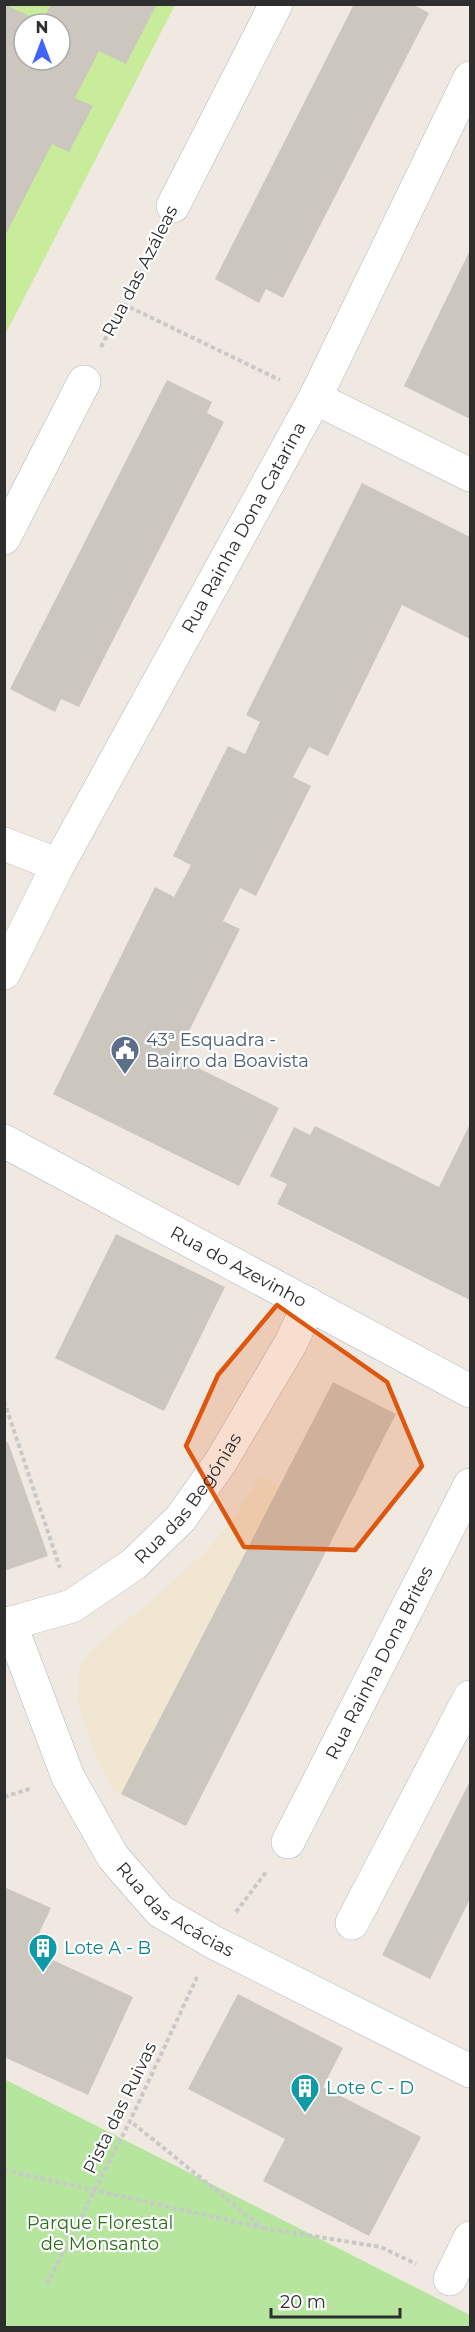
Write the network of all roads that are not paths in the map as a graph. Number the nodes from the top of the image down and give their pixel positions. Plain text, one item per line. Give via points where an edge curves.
1 (276, 4) edge
2 (471, 78) edge
3 (173, 206) road end
4 (84, 382) road end
5 (315, 398) junction
6 (471, 476) edge
7 (4, 538) edge
8 (4, 844) edge
9 (57, 865) junction
10 (4, 973) edge
11 (4, 1141) edge
12 (309, 1304) junction
13 (471, 1391) edge
14 (471, 1485) edge
15 (7, 1624) edge
16 (471, 1697) edge
17 (288, 1842) road end
18 (352, 1923) dead end
19 (471, 2071) edge
20 (471, 2238) edge
21 (450, 2279) road end

1 - 3 street, Rua das Azáleas
2 - 5 street, Rua Rainha Dona Catarina
4 - 7 street
5 - 6 street
5 - 9 street, Rua Rainha Dona Catarina
8 - 9 street
9 - 10 street, Rua Rainha Dona Catarina
11 - 12 street, Rua do Azevinho
12 - 13 street, Rua do Azevinho
12 - 15 street, Rua das Begónias via 291,1343 226,1453 181,1518 134,1564 72,1606
14 - 17 street, Rua Rainha Dona Brites
15 - 19 street, Rua das Acácias via 68,1778 113,1857 160,1911 213,1942
16 - 18 street
20 - 21 street

